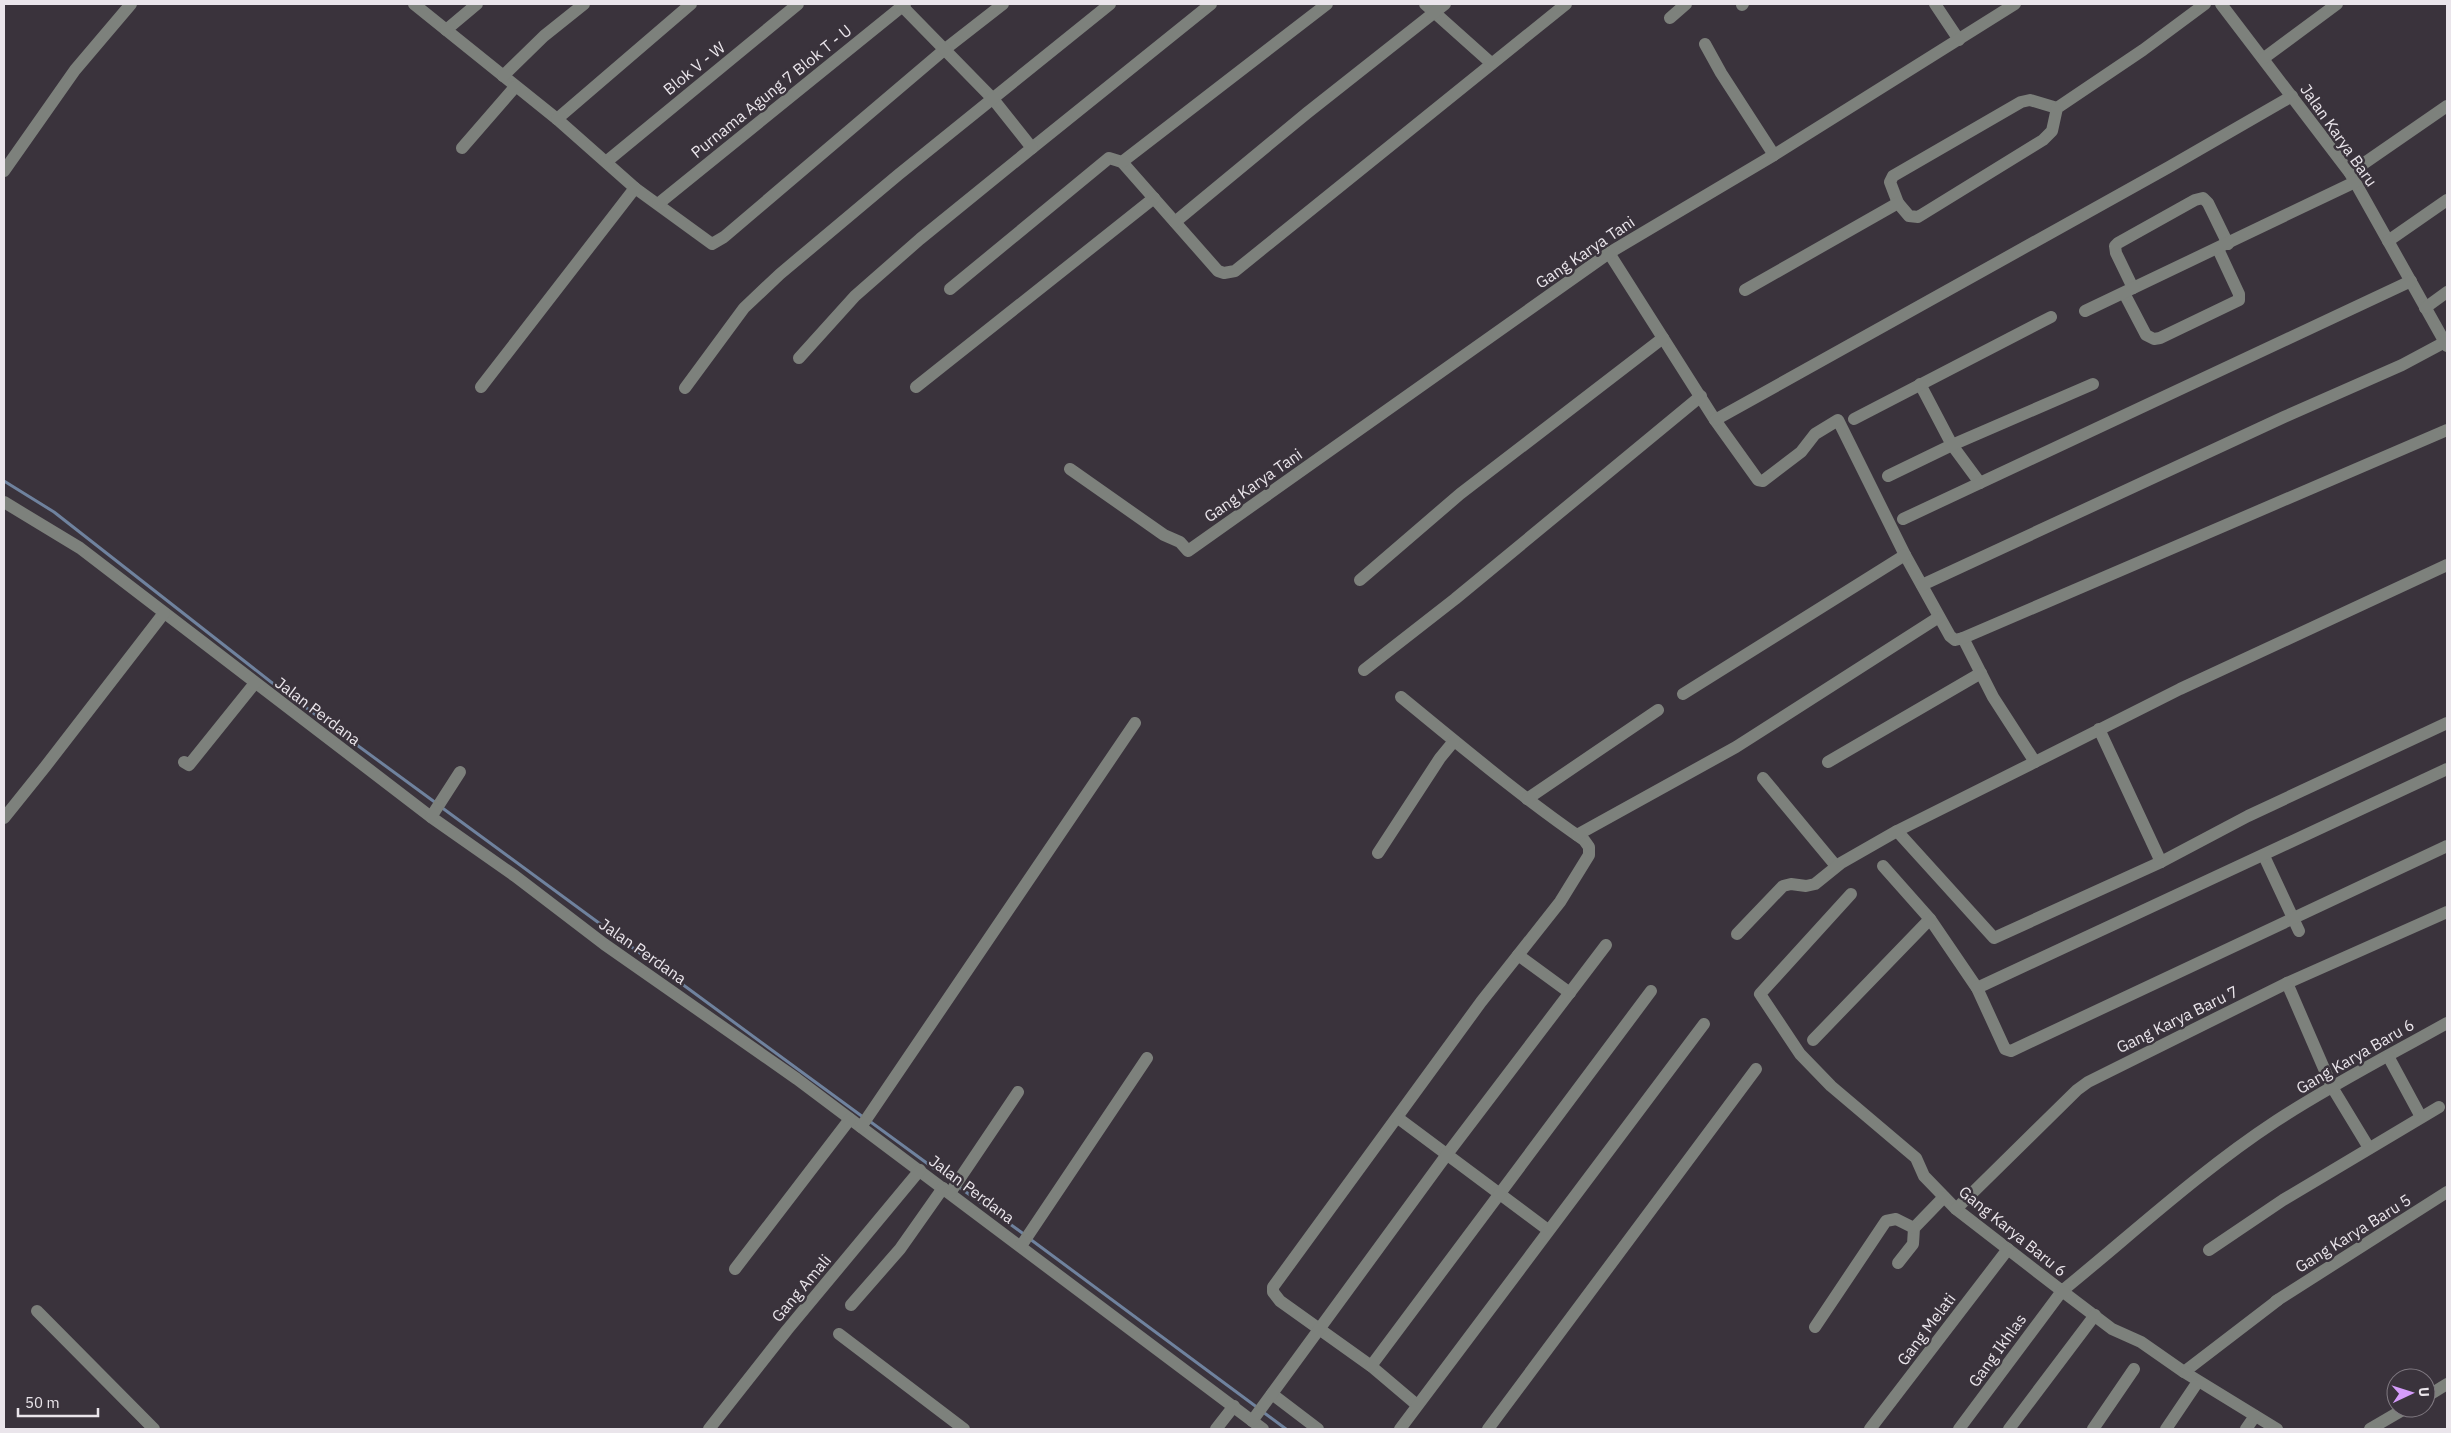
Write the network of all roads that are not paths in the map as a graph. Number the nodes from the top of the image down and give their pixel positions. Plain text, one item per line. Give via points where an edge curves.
1 (131, 4) edge
2 (416, 4) edge
3 (477, 4) edge
4 (584, 4) edge
5 (692, 4) edge
6 (798, 4) edge
7 (1003, 4) edge
8 (1110, 4) edge
9 (1211, 4) edge
10 (1326, 4) edge
11 (1445, 4) edge
12 (1566, 4) edge
13 (1686, 4) edge
14 (1935, 4) edge
15 (2015, 4) edge
16 (2205, 4) edge
17 (2221, 4) edge
18 (2337, 4) edge
19 (903, 5) edge
20 (1430, 8) edge
21 (1670, 18) dead end
22 (446, 30) junction
23 (1959, 40) junction
24 (1705, 44) dead end
25 (944, 50) junction
26 (2264, 58) junction
27 (1491, 63) junction
28 (503, 76) junction
29 (514, 87) junction
30 (2292, 96) junction
31 (993, 99) junction
32 (2447, 106) edge
33 (2057, 108) junction
34 (557, 119) junction
35 (462, 148) dead end
36 (1032, 148) junction
37 (1774, 155) junction
38 (608, 160) junction
39 (1122, 162) junction
40 (4, 171) edge
41 (2352, 178) junction
42 (636, 188) junction
43 (1154, 198) junction
44 (2447, 200) edge
45 (1898, 202) junction
46 (658, 204) junction
47 (1175, 222) junction
48 (2388, 241) junction
49 (2223, 246) junction
50 (1609, 253) junction
51 (2411, 281) junction
52 (950, 288) dead end
53 (1745, 290) dead end
54 (2129, 290) junction
55 (2447, 292) edge
56 (2426, 308) junction
57 (2085, 311) dead end
58 (2051, 318) dead end
59 (1664, 338) junction
60 (2446, 344) edge
61 (799, 358) dead end
62 (1920, 384) junction
63 (2093, 384) dead end
64 (481, 387) dead end
65 (916, 387) dead end
66 (685, 388) dead end
67 (1701, 396) junction
68 (1854, 419) dead end
69 (1715, 420) junction
70 (2447, 430) edge
71 (1952, 445) junction
72 (1070, 469) dead end
73 (1888, 476) dead end
74 (1980, 483) junction
75 (4, 502) edge
76 (1903, 520) dead end
77 (1905, 555) junction
78 (2447, 565) edge
79 (1360, 580) dead end
80 (1922, 585) junction
81 (164, 613) junction
82 (1939, 617) junction
83 (1963, 638) junction
84 (1364, 670) dead end
85 (1980, 673) junction
86 (255, 683) junction
87 (1683, 694) dead end
88 (1401, 697) dead end
89 (1658, 710) dead end
90 (1136, 723) dead end
91 (2447, 723) edge
92 (2099, 729) junction
93 (1454, 741) junction
94 (184, 762) dead end
95 (1828, 762) dead end
96 (2035, 762) junction
97 (2447, 769) edge
98 (460, 772) dead end
99 (1763, 778) dead end
100 (1527, 799) junction
101 (437, 809) junction
102 (4, 818) edge
103 (1897, 831) junction
104 (1577, 835) junction
105 (2447, 846) edge
106 (1378, 853) dead end
107 (2264, 856) junction
108 (2161, 862) junction
109 (1836, 866) junction
110 (1883, 866) dead end
111 (1851, 894) dead end
112 (2447, 912) edge
113 (1930, 919) junction
114 (2296, 925) junction
115 (1736, 934) dead end
116 (1606, 945) dead end
117 (1518, 955) junction
118 (2287, 983) junction
119 (1977, 988) junction
120 (1651, 990) dead end
121 (1570, 993) junction
122 (2447, 1023) edge
123 (1704, 1024) dead end
124 (1813, 1040) dead end
125 (2388, 1056) junction
126 (1147, 1058) dead end
127 (1756, 1069) dead end
128 (2332, 1087) junction
129 (1018, 1092) dead end
130 (2439, 1107) dead end
131 (2421, 1117) junction
132 (1398, 1118) junction
133 (850, 1119) junction
134 (865, 1121) junction
135 (2369, 1148) junction
136 (1448, 1153) junction
137 (920, 1170) junction
138 (947, 1190) junction
139 (2447, 1192) edge
140 (1499, 1193) junction
141 (1944, 1197) junction
142 (1956, 1209) junction
143 (1914, 1228) junction
144 (1548, 1230) junction
145 (1022, 1244) junction
146 (2008, 1249) junction
147 (2209, 1250) dead end
148 (1898, 1263) dead end
149 (735, 1269) dead end
150 (2062, 1291) junction
151 (851, 1305) dead end
152 (37, 1311) dead end
153 (2093, 1317) junction
154 (1815, 1327) dead end
155 (1319, 1330) junction
156 (839, 1334) dead end
157 (1371, 1366) junction
158 (2134, 1369) dead end
159 (2184, 1372) junction
160 (2447, 1384) edge
161 (2195, 1386) dead end
162 (2436, 1391) edge
163 (1417, 1405) junction
164 (1234, 1406) junction
165 (1262, 1408) junction
166 (2255, 1416) junction
167 (2389, 1418) edge
168 (154, 1429) edge
169 (709, 1429) edge
170 (964, 1429) edge
171 (1216, 1429) edge
172 (1263, 1429) edge
173 (1318, 1429) edge
174 (1400, 1429) edge
175 (1488, 1429) edge
176 (1870, 1429) edge
177 (1959, 1429) edge
178 (2009, 1429) edge
179 (2093, 1429) edge
180 (2166, 1429) edge
181 (2246, 1429) edge
182 (2277, 1429) edge
183 (2370, 1429) edge

1 - 40 street via 75,70
2 - 22 street
3 - 22 street
4 - 28 street via 544,36
5 - 34 street
6 - 38 street, Blok V - W
7 - 25 street
8 - 31 street
9 - 36 street
10 - 39 street
11 - 20 street
12 - 27 street
13 - 21 street
14 - 23 street
15 - 23 street, Gang Karya Tani
16 - 33 street
17 - 26 street, Jalan Karya Baru
18 - 26 street
19 - 25 street
19 - 46 street, Purnama Agung 7 Blok T - U
20 - 27 street
20 - 47 street
22 - 28 street
23 - 37 street, Gang Karya Tani
24 - 37 street via 1720,73
25 - 31 street
25 - 46 street via 717,243 708,243
26 - 30 street, Jalan Karya Baru
27 - 47 street via 1235,271 1224,274 1218,271
28 - 29 street
29 - 34 street
29 - 35 street
30 - 41 street, Jalan Karya Baru
30 - 69 street
31 - 36 street
31 - 66 street via 858,208 744,308
32 - 41 street
33 - 45 street via 2048,137 1918,216 1909,216
33 - 45 street via 2030,100 2021,102 1893,176 1890,182
34 - 38 street
36 - 61 street via 855,296
37 - 50 street, Gang Karya Tani
38 - 42 street
39 - 43 street
39 - 52 street via 1109,158
41 - 48 street, Jalan Karya Baru
41 - 49 street
42 - 46 street
42 - 64 street
43 - 47 street
43 - 65 street
44 - 48 street
45 - 53 street
48 - 51 street, Jalan Karya Baru
49 - 54 street
49 - 54 street via 2208,202 2203,198 2195,200 2115,246
49 - 54 street via 2239,300 2160,338 2146,335
50 - 59 street
50 - 72 street, Gang Karya Tani via 1188,551 1180,542 1164,535
51 - 56 street, Jalan Karya Baru
51 - 74 street
54 - 57 street
55 - 56 street
56 - 60 street, Jalan Karya Baru
58 - 62 street
59 - 67 street
59 - 79 street via 1460,494
60 - 80 street
62 - 68 street
62 - 71 street
63 - 71 street
67 - 69 street
67 - 84 street
69 - 77 street via 1760,481 1795,458 1815,434 1838,420
70 - 83 street
71 - 73 street
71 - 74 street
74 - 76 street
75 - 81 street, Jalan Perdana via 80,548
77 - 80 street
77 - 87 street
78 - 92 street
80 - 82 street
81 - 86 street, Jalan Perdana
81 - 102 street
82 - 83 street via 1950,636 1955,640
82 - 104 street via 1736,747
83 - 85 street
85 - 95 street
85 - 96 street
86 - 94 street via 189,765
86 - 101 street, Jalan Perdana
88 - 93 street
89 - 100 street
90 - 134 street
91 - 108 street via 2248,816
92 - 96 street
92 - 108 street
93 - 100 street
93 - 106 street
96 - 103 street
97 - 107 street
98 - 101 street
99 - 109 street
100 - 104 street
101 - 133 street, Jalan Perdana via 515,876 604,944
103 - 108 street via 1994,938
103 - 109 street
104 - 117 street via 1589,847 1588,855 1560,902
105 - 114 street
107 - 114 street
107 - 119 street
109 - 115 street via 1815,884 1783,886
110 - 113 street
111 - 141 street, Gang Karya Baru 6 via 1760,994 1800,1054 1831,1086 1916,1158 1924,1176
112 - 118 street, Gang Karya Baru 7
113 - 119 street
113 - 124 street
114 - 119 street via 2011,1051 2005,1049
116 - 121 street
117 - 121 street
117 - 132 street
118 - 128 street
118 - 142 street, Gang Karya Baru 7 via 2076,1090
120 - 140 street
121 - 136 street
122 - 125 street, Gang Karya Baru 6
123 - 144 street
125 - 128 street, Gang Karya Baru 6
125 - 131 street
126 - 145 street
127 - 175 street
128 - 135 street
128 - 150 street, Gang Karya Baru 6 via 2246,1143
129 - 138 street
130 - 131 street
131 - 135 street
132 - 136 street
132 - 155 street via 1273,1287 1280,1301
133 - 134 street, Jalan Perdana
133 - 149 street
134 - 137 street, Jalan Perdana
135 - 147 street
136 - 140 street
136 - 155 street
137 - 138 street, Jalan Perdana
137 - 169 street, Gang Amali
138 - 145 street, Jalan Perdana
138 - 151 street
139 - 159 street, Gang Karya Baru 5 via 2277,1300
140 - 144 street
140 - 157 street
141 - 142 street, Gang Karya Baru 6
141 - 143 street
142 - 146 street, Gang Karya Baru 6
143 - 148 street via 1914,1244
143 - 154 street via 1896,1219 1886,1221
144 - 163 street
145 - 164 street, Jalan Perdana
146 - 150 street, Gang Karya Baru 6
146 - 176 street, Gang Melati
150 - 153 street
150 - 177 street, Gang Ikhlas
152 - 168 street
153 - 159 street via 2141,1342
153 - 178 street
155 - 157 street
155 - 165 street
156 - 170 street
157 - 163 street
158 - 179 street
159 - 166 street
160 - 162 street
161 - 180 street
163 - 174 street
164 - 165 street, Jalan Perdana
164 - 171 street
165 - 172 street, Jalan Perdana
165 - 173 street
166 - 181 street
166 - 182 street
167 - 183 street

